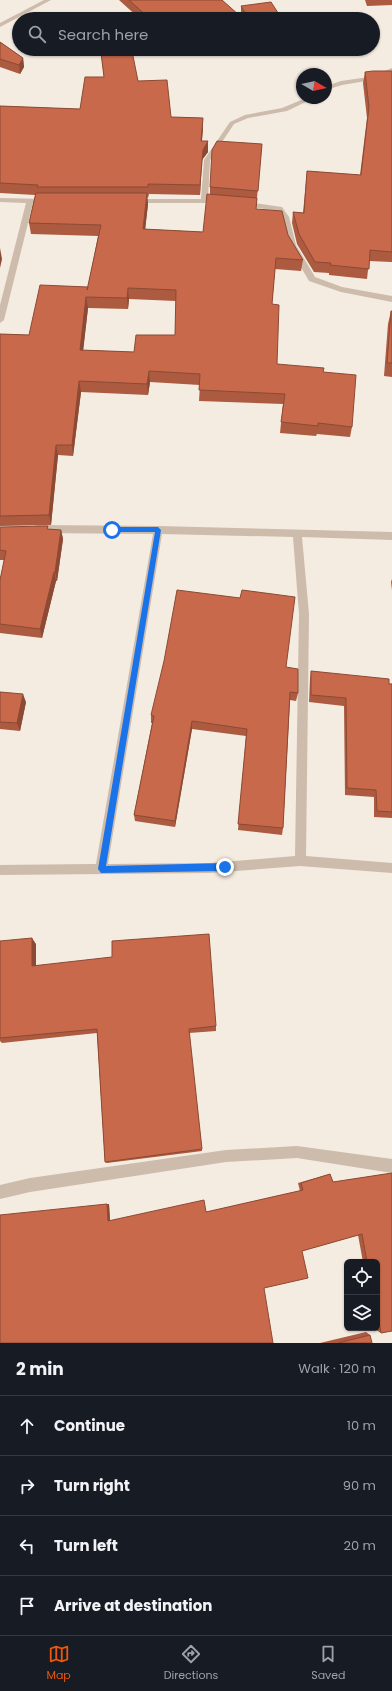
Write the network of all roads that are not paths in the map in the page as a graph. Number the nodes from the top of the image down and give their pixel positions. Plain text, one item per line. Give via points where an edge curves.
1 (48, 0) edge
2 (25, 12) edge
3 (12, 19) edge
4 (0, 25) edge
5 (392, 70) edge
6 (332, 86) edge
7 (300, 104) edge
8 (0, 200) edge
9 (30, 201) junction
10 (126, 201) edge
11 (204, 201) junction
12 (51, 202) edge
13 (392, 299) edge
14 (0, 320) edge
15 (28, 530) edge
16 (158, 530) junction
17 (297, 533) junction
18 (392, 536) edge
19 (300, 861) junction
20 (392, 868) edge
21 (101, 869) junction
22 (0, 870) edge
23 (392, 1166) edge
24 (0, 1192) edge

1 - 2 street
3 - 4 street
5 - 6 street via 370,80
7 - 11 street via 277,112 238,118 232,123 207,160
8 - 9 street
9 - 12 street
9 - 14 street
10 - 11 street
11 - 13 street via 258,204 279,209 285,217 292,245 312,279 341,289
15 - 16 street
16 - 17 street
16 - 21 street
17 - 18 street
17 - 19 street via 304,614
19 - 20 street
19 - 21 street via 210,868
21 - 22 street
23 - 24 street via 297,1152 226,1156 30,1185

